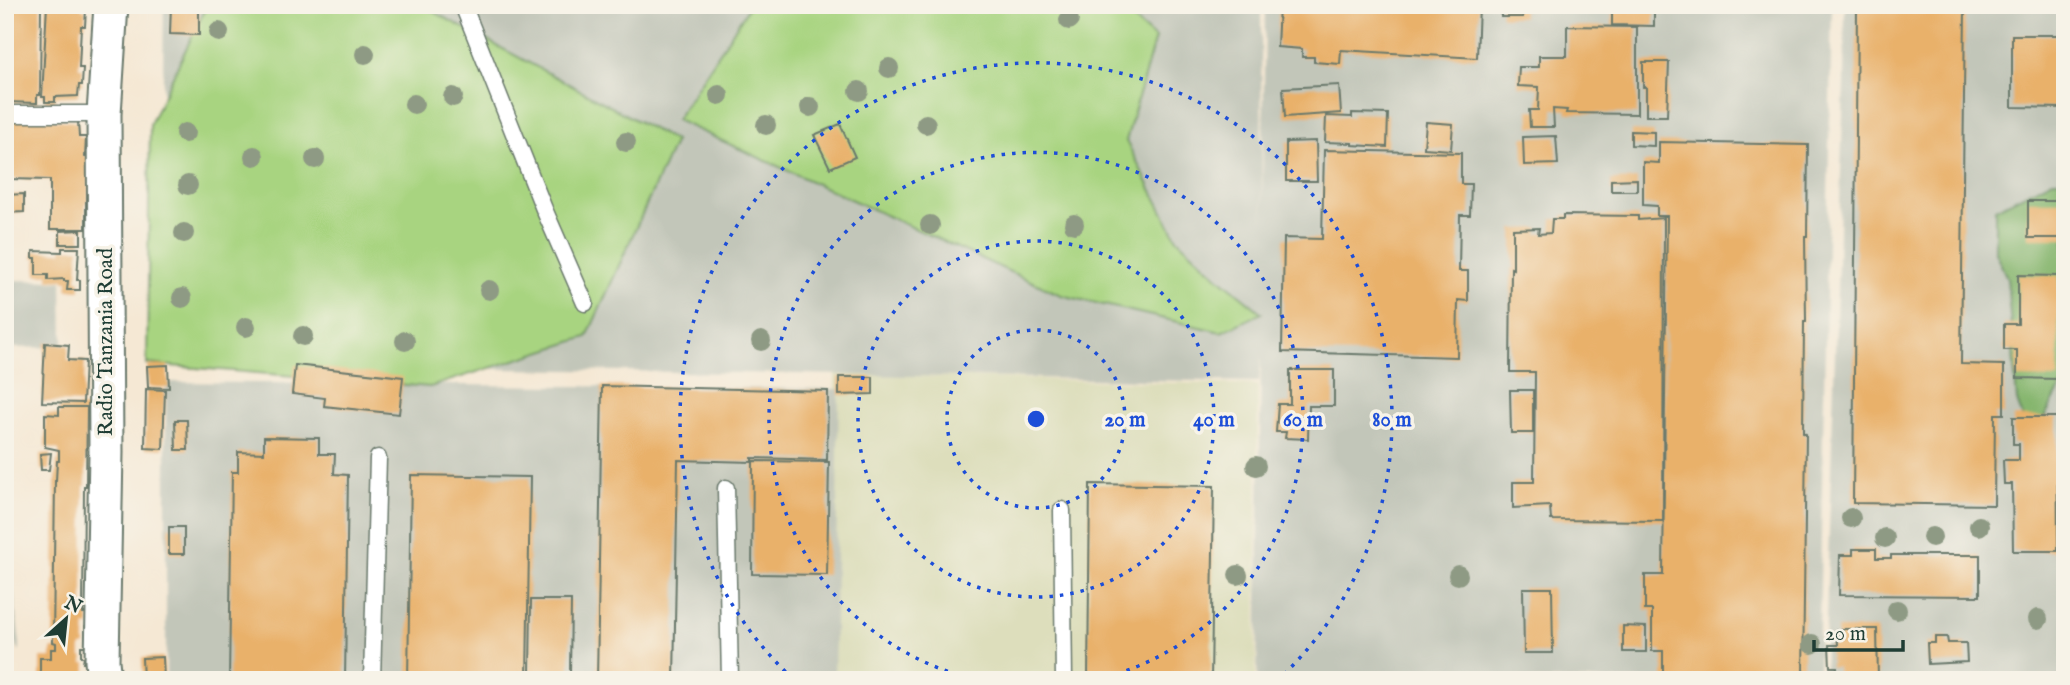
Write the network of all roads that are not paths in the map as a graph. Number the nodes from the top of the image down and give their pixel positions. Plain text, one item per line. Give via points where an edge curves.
1 (111, 5) edge
2 (463, 5) edge
3 (5, 114) edge
4 (104, 114) junction
5 (585, 303) dead end
6 (378, 458) dead end
7 (726, 488) dead end
8 (1062, 510) dead end
9 (104, 680) edge
10 (372, 680) edge
11 (730, 680) edge
12 (1063, 680) edge

1 - 4 street, Radio Tanzania Road
2 - 5 lane
3 - 4 lane
4 - 9 street, Radio Tanzania Road
6 - 10 lane
7 - 11 lane
8 - 12 lane

